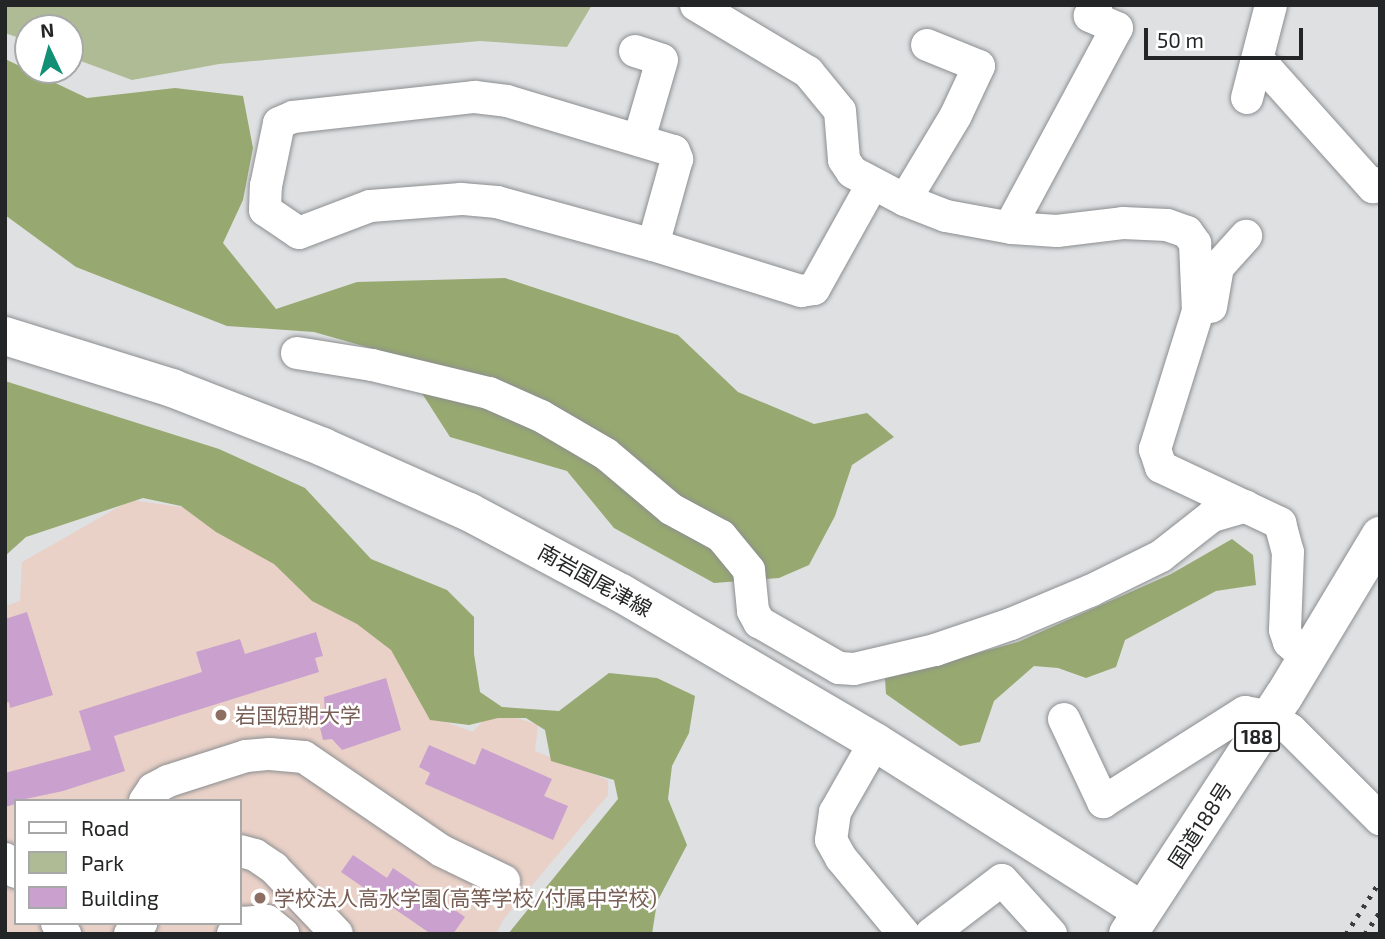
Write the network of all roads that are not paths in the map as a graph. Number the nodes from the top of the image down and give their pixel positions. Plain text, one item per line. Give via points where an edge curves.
1 (696, 5) edge
2 (1096, 5) edge
3 (1271, 5) edge
4 (926, 45) dead end
5 (635, 51) dead end
6 (1256, 63) junction
7 (1247, 98) dead end
8 (639, 139) junction
9 (872, 185) junction
10 (1377, 185) edge
11 (905, 200) junction
12 (1012, 228) junction
13 (1246, 236) dead end
14 (653, 245) junction
15 (1194, 333) junction
16 (5, 337) edge
17 (297, 353) dead end
18 (1246, 506) junction
19 (1380, 536) edge
20 (1307, 659) junction
21 (1271, 717) junction
22 (1064, 719) dead end
23 (875, 742) junction
24 (146, 799) edge
25 (1380, 820) edge
26 (242, 852) edge
27 (504, 881) dead end
28 (1135, 923) edge
29 (242, 924) edge
30 (283, 934) edge
31 (337, 934) edge
32 (904, 934) edge
33 (931, 934) edge
34 (1051, 934) edge

1 - 9 street via 808,72 840,111 844,160 852,172
2 - 12 street via 1090,16 1117,28
3 - 6 street
4 - 11 street via 979,66 956,115
5 - 8 street via 662,60
6 - 7 street
6 - 10 street
8 - 14 street via 674,151 677,159
8 - 14 street via 507,100 475,97 293,117 279,123 265,186 265,210 299,233 370,206 461,199 497,202
9 - 11 street
9 - 14 street via 814,289 801,291
11 - 12 street via 946,216
12 - 15 street via 1056,231 1123,223 1167,225 1187,232 1195,243 1197,269
13 - 15 street via 1218,267 1205,325
15 - 18 street via 1155,449 1161,467
16 - 23 main road, 南岩国尾津線 via 185,393 323,447 468,512 621,593
17 - 18 street via 372,365 489,393 541,416 606,454 671,509 721,536 749,570 753,611 759,622 839,668 854,669 935,649 1011,624 1161,556 1212,516
18 - 20 street via 1280,523 1287,552 1285,629 1289,642
19 - 20 main road, 国道188号 / 188
20 - 21 main road, 国道188号 / 188
21 - 22 street via 1245,712 1103,803
21 - 25 street via 1291,730
21 - 28 main road, 国道188号 / 188
23 - 28 main road, 南岩国尾津線
23 - 32 street via 835,812 831,840
24 - 27 street via 168,780 246,756 304,757 442,851
26 - 31 street via 274,868
29 - 30 street via 267,921
33 - 34 street via 1002,880

